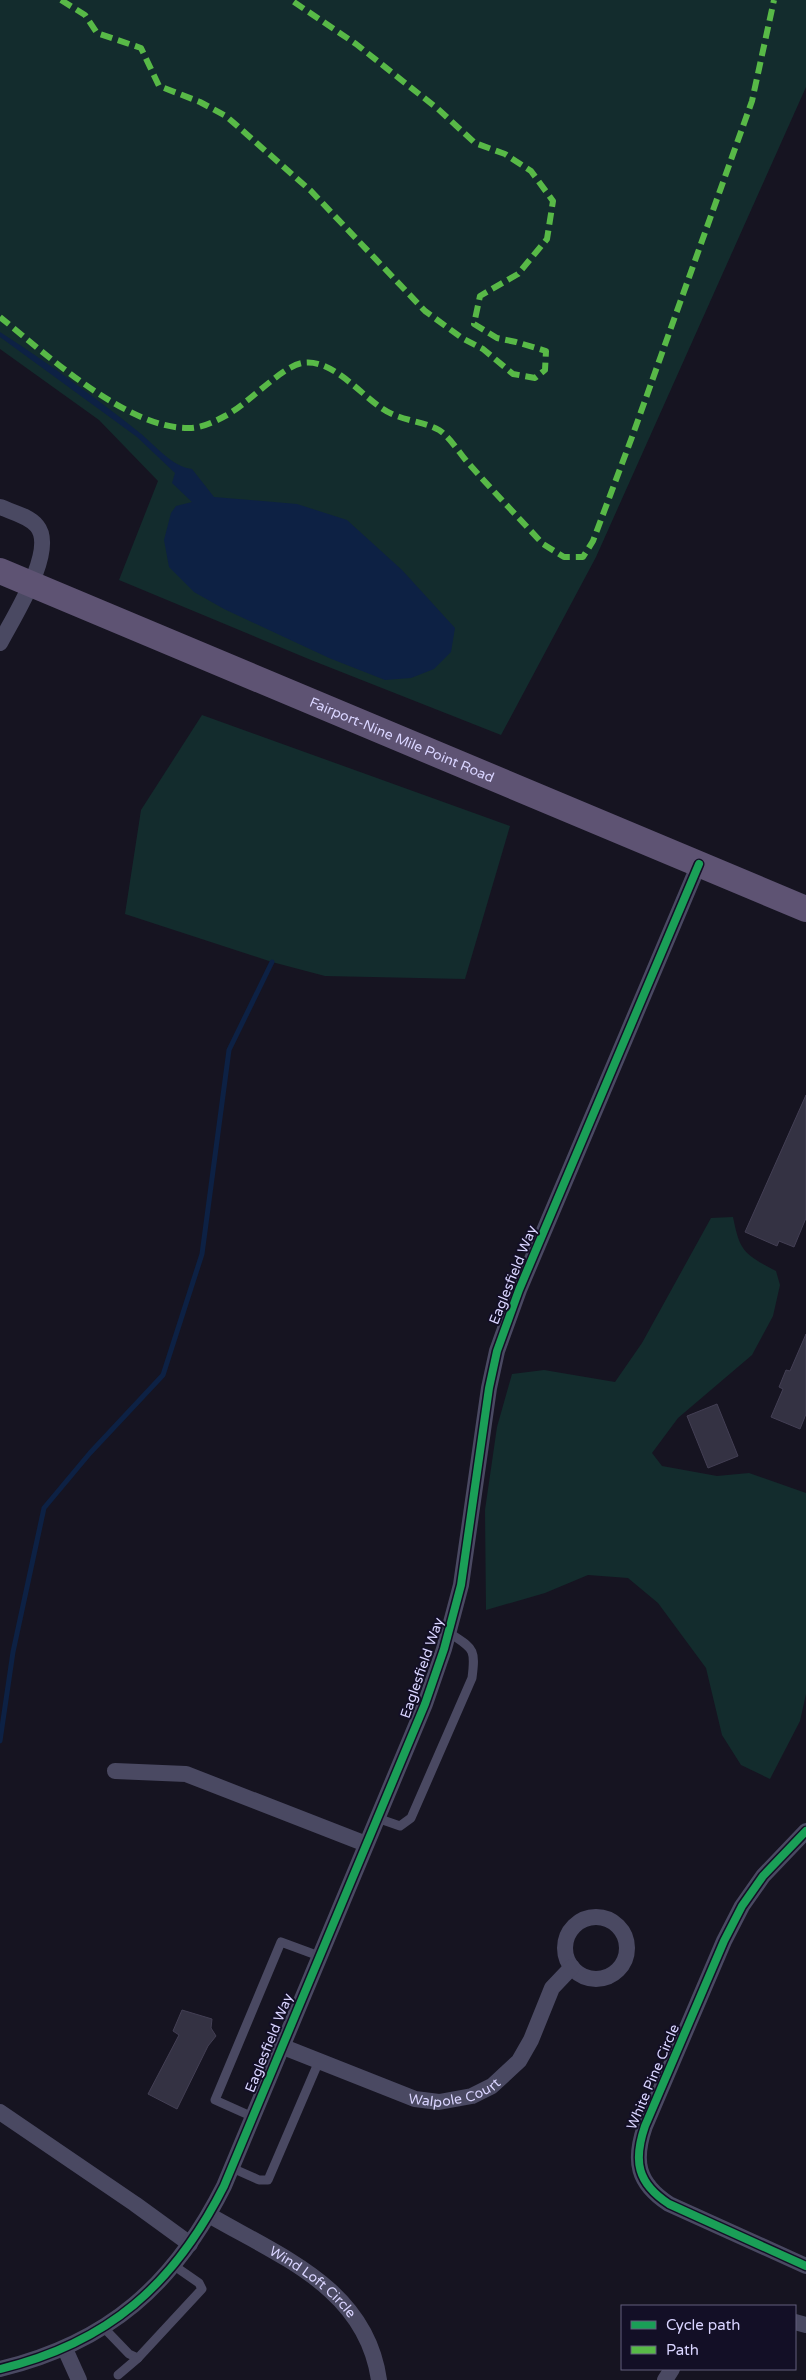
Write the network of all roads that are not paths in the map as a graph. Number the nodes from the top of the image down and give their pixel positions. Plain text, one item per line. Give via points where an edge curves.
1 (0, 507) edge
2 (0, 571) edge
3 (31, 584) junction
4 (0, 642) edge
5 (699, 864) junction
6 (806, 909) edge
7 (448, 1632) junction
8 (115, 1771) dead end
9 (377, 1818) junction
10 (806, 1831) edge
11 (366, 1844) junction
12 (318, 1956) junction
13 (572, 1967) dead end
14 (281, 2046) junction
15 (319, 2062) junction
16 (0, 2112) edge
17 (253, 2117) junction
18 (232, 2168) junction
19 (210, 2215) junction
20 (190, 2244) junction
21 (173, 2266) junction
22 (806, 2266) edge
23 (104, 2328) junction
24 (65, 2349) junction
25 (138, 2358) junction
26 (0, 2369) edge
27 (118, 2375) dead end
28 (79, 2380) edge
29 (379, 2380) edge

1 - 3 street via 33,522 41,533 43,548
2 - 3 main road, Fairport-Nine Mile Point Road
3 - 4 street
3 - 5 main road, Fairport-Nine Mile Point Road
5 - 6 main road, Fairport-Nine Mile Point Road
5 - 7 street, Eaglesfield Way via 519,1290 497,1351 465,1561
7 - 9 street, Eaglesfield Way via 425,1704
7 - 9 lane via 470,1647 474,1657 472,1678 411,1818 400,1826
8 - 11 street via 186,1774
9 - 11 street, Eaglesfield Way
10 - 22 street, White Pine Circle via 763,1876 742,1906 645,2126 639,2152 643,2181 654,2195
11 - 12 street, Eaglesfield Way
12 - 14 street, Eaglesfield Way
12 - 17 lane via 281,1942 215,2100
13 - 15 street, Walpole Court via 552,1988 519,2061 492,2086 472,2096 440,2102 415,2099
14 - 15 street, Walpole Court
14 - 17 street, Eaglesfield Way
15 - 18 lane via 268,2180 259,2180
16 - 20 street
17 - 18 street, Eaglesfield Way
18 - 19 street, Eaglesfield Way
19 - 20 street, Eaglesfield Way
19 - 29 street, Wind Loft Circle via 305,2271 338,2296 363,2329
20 - 21 street, Eaglesfield Way
21 - 23 street, Eaglesfield Way via 144,2296
21 - 25 lane via 202,2289
23 - 24 street, Eaglesfield Way
23 - 25 lane via 129,2354
24 - 26 street, Eaglesfield Way
24 - 28 street
25 - 27 lane

